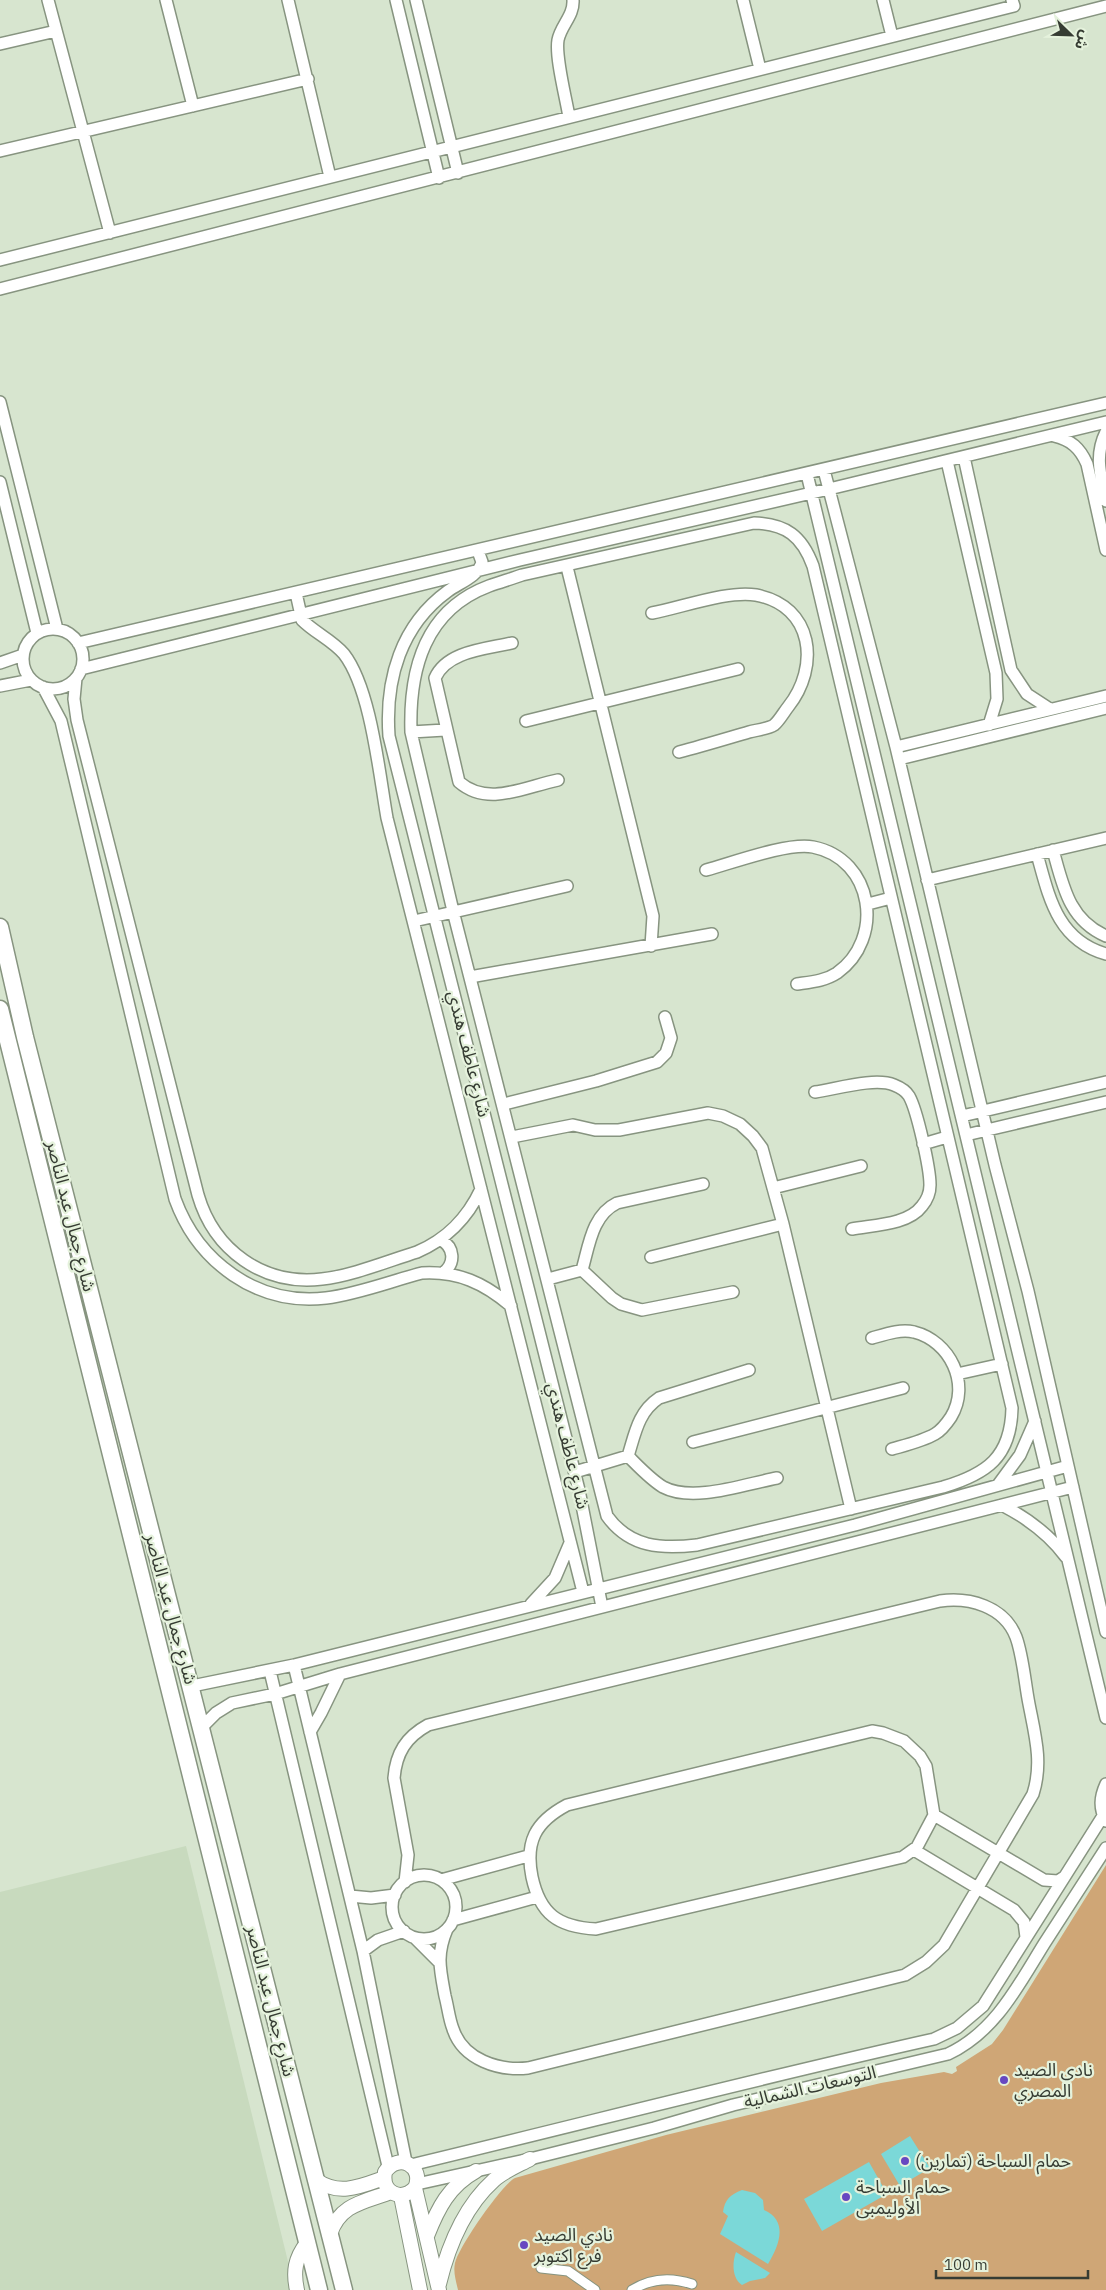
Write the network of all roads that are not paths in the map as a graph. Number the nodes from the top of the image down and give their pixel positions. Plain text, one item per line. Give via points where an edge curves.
1 (48, 0) edge
2 (166, 0) edge
3 (288, 0) edge
4 (396, 0) edge
5 (416, 0) edge
6 (743, 0) edge
7 (883, 0) edge
8 (1012, 0) edge
9 (576, 1) edge
10 (1106, 6) edge
11 (56, 31) junction
12 (892, 36) junction
13 (0, 44) edge
14 (760, 69) junction
15 (308, 79) junction
16 (193, 106) junction
17 (569, 117) junction
18 (83, 132) junction
19 (451, 147) junction
20 (0, 151) edge
21 (434, 151) junction
22 (458, 173) junction
23 (330, 177) junction
24 (439, 178) junction
25 (110, 232) junction
26 (0, 260) edge
27 (0, 290) edge
28 (0, 402) edge
29 (1106, 403) edge
30 (1106, 422) edge
31 (1106, 432) edge
32 (1052, 435) junction
33 (964, 456) junction
34 (947, 461) junction
35 (824, 470) junction
36 (807, 474) junction
37 (0, 482) edge
38 (829, 490) junction
39 (812, 493) junction
40 (1106, 501) edge
41 (1106, 550) edge
42 (478, 551) junction
43 (567, 566) junction
44 (479, 570) junction
45 (296, 593) junction
46 (652, 613) dead end
47 (300, 614) junction
48 (56, 629) junction
49 (827, 630) junction
50 (37, 633) junction
51 (806, 635) junction
52 (78, 643) junction
53 (512, 643) dead end
54 (23, 655) junction
55 (0, 663) edge
56 (738, 669) dead end
57 (78, 673) junction
58 (32, 680) junction
59 (0, 686) edge
60 (43, 687) junction
61 (1106, 696) edge
62 (600, 702) junction
63 (1106, 708) edge
64 (1050, 709) junction
65 (526, 720) dead end
66 (989, 724) junction
67 (445, 730) junction
68 (411, 732) junction
69 (896, 747) junction
70 (679, 752) dead end
71 (899, 759) junction
72 (558, 780) dead end
73 (1106, 838) edge
74 (1053, 850) junction
75 (1037, 854) junction
76 (706, 870) dead end
77 (927, 880) junction
78 (567, 886) dead end
79 (891, 898) junction
80 (868, 904) junction
81 (453, 911) junction
82 (434, 916) junction
83 (414, 921) junction
84 (0, 927) edge
85 (712, 934) dead end
86 (1106, 936) edge
87 (651, 946) junction
88 (1106, 954) edge
89 (470, 978) junction
90 (797, 984) dead end
91 (0, 1009) edge
92 (665, 1017) dead end
93 (25, 1037) junction
94 (8, 1042) junction
95 (36, 1077) junction
96 (19, 1080) junction
97 (1106, 1082) edge
98 (815, 1092) dead end
99 (1106, 1102) edge
100 (504, 1104) junction
101 (982, 1111) junction
102 (962, 1116) junction
103 (986, 1130) junction
104 (966, 1135) junction
105 (512, 1137) junction
106 (947, 1137) junction
107 (924, 1144) junction
108 (860, 1166) dead end
109 (703, 1184) dead end
110 (773, 1188) junction
111 (481, 1189) junction
112 (783, 1224) junction
113 (852, 1229) dead end
114 (440, 1240) junction
115 (651, 1257) dead end
116 (582, 1270) junction
117 (443, 1273) junction
118 (548, 1279) junction
119 (733, 1292) dead end
120 (511, 1306) junction
121 (872, 1338) dead end
122 (1002, 1364) junction
123 (749, 1370) dead end
124 (957, 1374) junction
125 (903, 1388) dead end
126 (827, 1408) junction
127 (1035, 1421) junction
128 (693, 1442) dead end
129 (892, 1450) dead end
130 (628, 1456) junction
131 (594, 1466) junction
132 (1068, 1466) junction
133 (575, 1472) junction
134 (1047, 1472) junction
135 (777, 1478) dead end
136 (998, 1485) junction
137 (1073, 1487) junction
138 (1052, 1492) junction
139 (1002, 1505) junction
140 (850, 1509) junction
141 (570, 1541) junction
142 (593, 1560) junction
143 (1069, 1561) junction
144 (575, 1563) junction
145 (598, 1588) junction
146 (583, 1592) junction
147 (528, 1606) junction
148 (602, 1607) junction
149 (1106, 1632) edge
150 (294, 1665) junction
151 (270, 1670) junction
152 (340, 1674) junction
153 (192, 1686) junction
154 (298, 1687) junction
155 (275, 1694) junction
156 (1106, 1718) edge
157 (202, 1727) junction
158 (310, 1732) junction
159 (1106, 1784) edge
160 (934, 1815) junction
161 (1105, 1818) edge
162 (1106, 1848) edge
163 (914, 1850) junction
164 (999, 1853) junction
165 (408, 1854) junction
166 (528, 1856) junction
167 (425, 1875) junction
168 (1064, 1877) junction
169 (441, 1880) junction
170 (405, 1882) junction
171 (978, 1888) junction
172 (395, 1895) junction
173 (350, 1896) junction
174 (537, 1897) junction
175 (450, 1924) junction
176 (409, 1934) junction
177 (1026, 1937) junction
178 (363, 1951) junction
179 (438, 1961) junction
180 (957, 2028) junction
181 (966, 2044) junction
182 (649, 2108) junction
183 (654, 2128) junction
184 (530, 2159) junction
185 (409, 2163) junction
186 (476, 2171) junction
187 (386, 2172) junction
188 (316, 2180) junction
189 (416, 2186) junction
190 (396, 2194) junction
191 (330, 2234) junction
192 (427, 2236) junction
193 (307, 2243) junction
194 (541, 2268) dead end
195 (692, 2284) dead end
196 (439, 2289) edge
197 (297, 2290) edge
198 (318, 2290) edge
199 (344, 2290) edge
200 (420, 2290) edge
201 (595, 2290) edge
202 (632, 2290) edge

1 - 11 street
2 - 16 street
3 - 15 street
4 - 21 street
5 - 19 street
6 - 14 street
7 - 12 street
8 - 12 street via 1014,6
9 - 17 street via 558,39 557,50
10 - 22 street
11 - 13 street
11 - 18 street
12 - 14 street
14 - 17 street
15 - 16 street
15 - 23 street
16 - 18 street
17 - 19 street
18 - 20 street
18 - 25 street
19 - 21 street
19 - 22 street
21 - 23 street
21 - 24 street
22 - 24 street
23 - 25 street
24 - 27 street
25 - 26 street
28 - 48 street
29 - 35 street
30 - 32 street
31 - 40 street via 1098,464
32 - 33 street
32 - 41 street via 1064,438 1082,453
33 - 34 street
33 - 64 street via 1011,670 1027,694
34 - 38 street
34 - 66 street via 996,673 997,699
35 - 36 street
35 - 38 street
36 - 39 street
36 - 42 street
37 - 50 street
38 - 39 street
38 - 69 street
39 - 44 street
39 - 102 street
42 - 44 street via 482,562
42 - 45 street
43 - 49 street via 754,523 781,527 797,537 807,550
43 - 62 street
43 - 68 street via 488,586 441,618 424,645 413,677
44 - 47 street
44 - 82 street, شارع عاطف هندي via 435,601 416,621 397,660 390,690 388,720 392,751
45 - 47 street
45 - 52 street
46 - 51 street via 739,594 756,595 786,608
47 - 57 street
47 - 83 street, شارع عاطف هندي via 307,624 328,638 344,655 361,684 387,818
48 - 50 street
48 - 52 street via 69,633
49 - 51 street
49 - 79 street
50 - 54 street via 28,642
51 - 70 street via 806,674 799,694 774,725
52 - 57 street via 82,656
53 - 67 street via 455,658 439,669 435,678
54 - 55 street
54 - 58 street via 24,668
56 - 62 street
57 - 60 street via 62,687
57 - 114 street via 74,699 76,720 198,1195 213,1230 230,1250 250,1265 273,1275 298,1280 336,1276 417,1252
58 - 59 street
58 - 60 street
60 - 117 street via 61,721 175,1199 193,1237 233,1276 258,1289 285,1296 326,1298 422,1273
61 - 64 street
62 - 65 street
62 - 87 street via 653,916
63 - 71 street
64 - 66 street
66 - 69 street
67 - 68 street
67 - 72 street via 459,782 468,790 494,795
68 - 81 street
69 - 71 street
71 - 77 street
73 - 74 street
74 - 75 street
74 - 86 street via 1065,896 1073,910 1083,922
75 - 77 street
75 - 88 street via 1052,906 1063,925 1078,941
76 - 80 street via 796,846 813,847 829,852 855,873
77 - 101 street
78 - 81 street
79 - 80 street
79 - 106 street
80 - 90 street via 868,924 862,944 851,960 817,982
81 - 82 street
81 - 89 street
82 - 83 street
82 - 133 street, شارع عاطف هندي
83 - 111 street, شارع عاطف هندي
84 - 93 main road, شارع جمال عبد الناصر
85 - 87 street
87 - 89 street
89 - 100 street
91 - 94 main road, شارع جمال عبد الناصر
92 - 100 street via 671,1038 666,1053 657,1062
93 - 94 main road via 19,1045 13,1046
93 - 95 main road, شارع جمال عبد الناصر
94 - 96 main road, شارع جمال عبد الناصر
95 - 96 main road via 25,1073
95 - 153 main road, شارع جمال عبد الناصر
96 - 193 main road, شارع جمال عبد الناصر
97 - 101 street
98 - 107 street via 877,1082 894,1085 909,1096
99 - 103 street
100 - 105 street
101 - 102 street
101 - 103 street
102 - 104 street
103 - 104 street
103 - 132 street via 1028,1291
104 - 127 street
105 - 110 street via 574,1126 619,1130 716,1114 740,1124 753,1136 762,1148
105 - 118 street
106 - 107 street
106 - 122 street
107 - 113 street via 930,1185 922,1207 902,1220
108 - 110 street
109 - 116 street via 617,1203 608,1208 596,1224
110 - 112 street
111 - 114 street via 460,1222
111 - 120 street, شارع عاطف هندي
112 - 115 street
112 - 126 street
114 - 117 street via 452,1254 451,1263
116 - 118 street
116 - 119 street via 612,1298 642,1310
117 - 120 street via 484,1285
118 - 131 street
120 - 141 street, شارع عاطف هندي
121 - 124 street via 896,1331 927,1337 941,1346
122 - 124 street
122 - 140 street via 1012,1408 1012,1427 1005,1446 991,1466 952,1485
123 - 130 street via 649,1404 642,1413
124 - 129 street via 957,1400 946,1424 936,1434
125 - 126 street
126 - 128 street
126 - 140 street
127 - 134 street
127 - 136 street via 1020,1455
130 - 131 street
130 - 135 street via 651,1478 677,1493 692,1495
131 - 133 street
131 - 140 street via 608,1516 614,1526 635,1540 658,1548 698,1545
132 - 134 street
132 - 137 street
133 - 142 street, شارع عاطف هندي
134 - 136 street
134 - 138 street
136 - 145 street via 855,1525
137 - 138 street
137 - 149 street
138 - 139 street
138 - 143 street
139 - 143 street via 1044,1532
139 - 148 street
141 - 144 street, شارع عاطف هندي
141 - 147 street via 555,1578
142 - 144 street via 587,1568
142 - 145 street, شارع عاطف هندي
143 - 156 street
144 - 146 street, شارع عاطف هندي
145 - 146 street
145 - 148 street, شارع عاطف هندي
146 - 147 street
147 - 150 street
148 - 152 street
150 - 151 street
150 - 154 street
151 - 153 street
151 - 155 street
152 - 154 street
152 - 158 street
153 - 157 main road, شارع جمال عبد الناصر
154 - 155 street
154 - 158 street
155 - 157 street via 232,1703
155 - 187 street
157 - 188 main road, شارع جمال عبد الناصر
158 - 173 street
159 - 161 street via 1101,1799
160 - 163 street
160 - 164 street
160 - 166 street via 926,1766 920,1756 899,1738 872,1731 567,1805 548,1817 541,1826
161 - 168 street
162 - 181 street, التوسعات الشمالية via 1006,2004 990,2025
163 - 171 street
163 - 174 street via 892,1862 596,1929 582,1928 556,1918 544,1909
164 - 165 street via 1033,1794 1038,1774 1038,1753 1016,1637 1004,1620 989,1608 952,1599 428,1725 406,1741 395,1766 394,1778
164 - 168 street via 1044,1880 1051,1882
164 - 171 street
165 - 167 street
165 - 170 street
166 - 169 street
166 - 174 street
167 - 169 street
167 - 170 street
168 - 177 street
169 - 175 street via 455,1898 456,1909
170 - 172 street
171 - 177 street via 1020,1916
171 - 179 street via 944,1945 905,1975 516,2070 492,2066 465,2048 453,2030
172 - 173 street
172 - 176 street via 394,1915
173 - 178 street
174 - 175 street
175 - 176 street via 432,1938
175 - 179 street
176 - 178 street via 378,1940
176 - 179 street
177 - 180 street via 983,2006
178 - 185 street
180 - 181 street
180 - 182 street via 934,2039 794,2070
181 - 183 street, التوسعات الشمالية via 948,2054 733,2105
182 - 183 street
182 - 185 street
183 - 184 street, التوسعات الشمالية
184 - 186 street, التوسعات الشمالية
184 - 196 street via 496,2179 481,2194 459,2229 445,2262
185 - 187 street via 400,2161
185 - 189 street via 416,2170
186 - 189 street, التوسعات الشمالية
186 - 192 street via 460,2180 447,2196
187 - 188 street via 346,2190 325,2186
187 - 190 street via 384,2184
188 - 191 main road, شارع جمال عبد الناصر
189 - 190 street via 410,2194
189 - 192 street
190 - 191 street via 346,2209 333,2224
190 - 200 street
191 - 199 main road, شارع جمال عبد الناصر
192 - 196 street
193 - 197 street via 299,2254 295,2269
193 - 198 main road, شارع جمال عبد الناصر
194 - 201 street via 568,2271
195 - 202 street via 664,2279 644,2283

